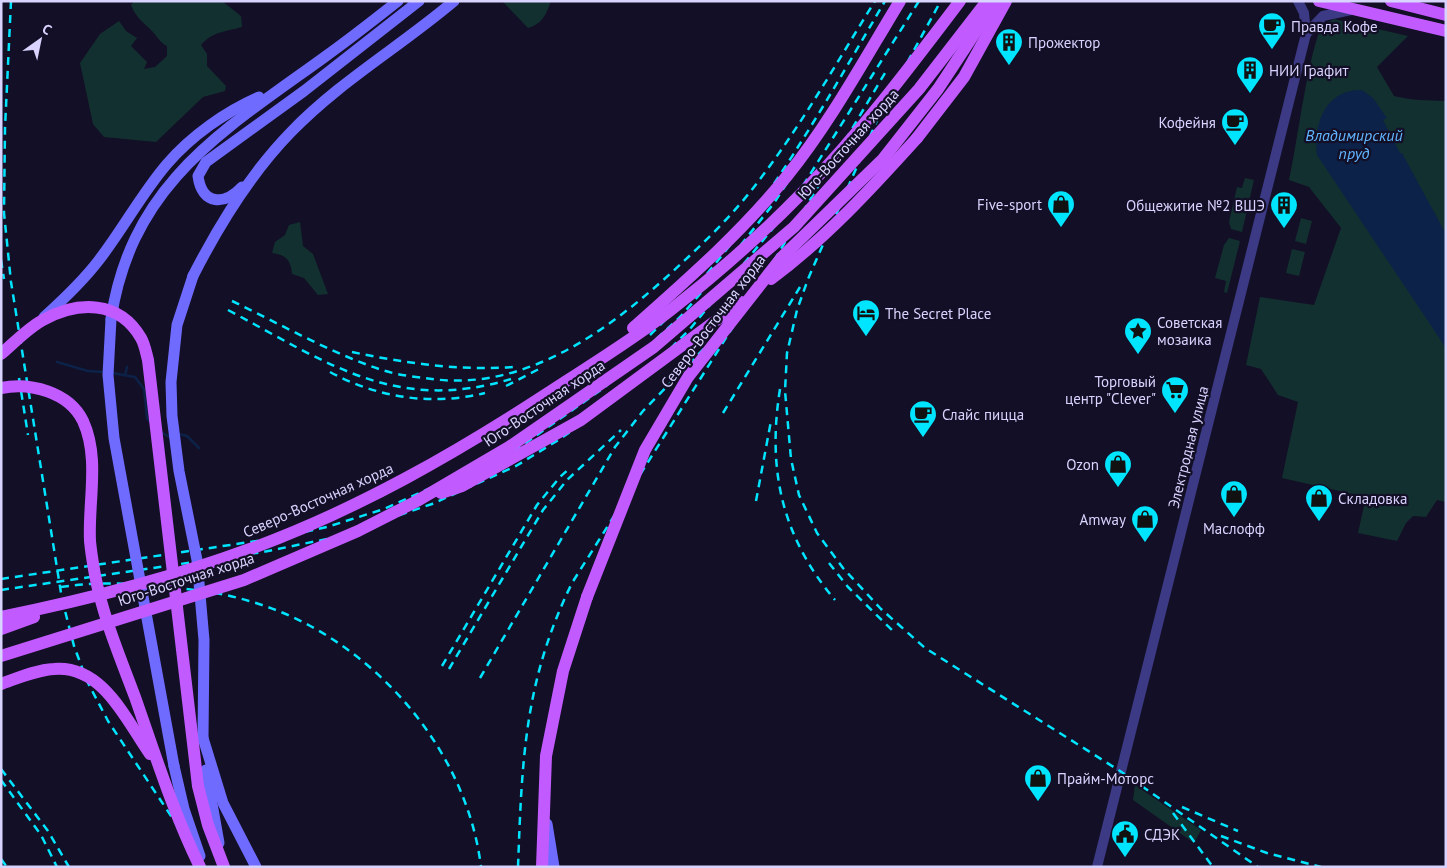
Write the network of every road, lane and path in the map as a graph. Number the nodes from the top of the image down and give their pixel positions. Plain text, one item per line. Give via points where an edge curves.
1 (398, 1) edge
2 (419, 1) edge
3 (454, 1) edge
4 (900, 1) edge
5 (960, 1) edge
6 (987, 1) edge
7 (996, 1) edge
8 (1006, 1) edge
9 (1298, 1) edge
10 (1319, 1) edge
11 (1391, 1) edge
12 (1353, 9) junction
13 (407, 12) junction
14 (1446, 15) edge
15 (1446, 31) edge
16 (1306, 34) junction
17 (326, 56) junction
18 (282, 87) junction
19 (259, 169) junction
20 (39, 322) junction
21 (1, 354) edge
22 (596, 362) junction
23 (1, 388) edge
24 (418, 501) junction
25 (76, 602) junction
26 (1, 617) edge
27 (1, 629) edge
28 (1, 656) edge
29 (1, 684) edge
30 (203, 738) junction
31 (160, 769) junction
32 (544, 799) junction
33 (200, 867) edge
34 (204, 867) edge
35 (225, 867) edge
36 (256, 867) edge
37 (542, 867) edge
38 (554, 867) edge
39 (1097, 867) edge

1 - 17 main road
2 - 13 main road
3 - 19 main road via 319,106
4 - 22 main road, bridge via 838,103 787,176 744,225 689,279
5 - 22 main road, Северо-Восточная хорда, bridge via 891,93 804,191 749,244 672,310
6 - 24 main road, Юго-Восточная хорда, bridge via 919,89 844,174 794,227 718,294 654,347 590,392 509,447
7 - 32 main road, Северо-Восточная хорда, bridge via 938,89 883,159 782,257 688,377 661,420 630,484 563,671 546,756
8 - 24 main road, bridge via 964,77 917,138 824,237 581,420 462,486
9 - 16 street, Электродная улица via 1304,13
10 - 12 main road
11 - 14 main road
12 - 15 main road
12 - 16 street, Электродная улица via 1323,16
13 - 17 main road
13 - 19 main road via 206,162 200,170 199,182 206,195 218,200 227,199
16 - 39 street, Электродная улица
17 - 18 main road
18 - 20 main road via 242,104 200,133 166,164 98,260 71,292
18 - 34 main road, bridge via 213,140 164,190 131,247 120,276 111,319 108,375 114,438 174,766 184,809
19 - 30 main road, bridge via 206,250 193,276 177,325 171,382 179,471 197,560 204,640
20 - 21 main road, bridge
20 - 35 main road, bridge via 78,306 98,307 116,313 142,339 148,360 198,786 208,825
22 - 25 main road, Северо-Восточная хорда, bridge via 503,423 379,494 252,548
23 - 31 main road, bridge via 35,387 53,394 68,403 82,420 90,440 92,462 90,542 96,577 115,643
24 - 28 main road, Юго-Восточная хорда, bridge via 358,531 244,580
25 - 26 main road, Северо-Восточная хорда, bridge
25 - 27 main road, bridge
29 - 31 main road, bridge via 55,669 69,670 94,680 106,689
30 - 35 main road, bridge via 209,791
30 - 36 main road via 223,803
31 - 33 main road, bridge via 183,832
32 - 37 main road, Северо-Восточная хорда
32 - 38 main road

